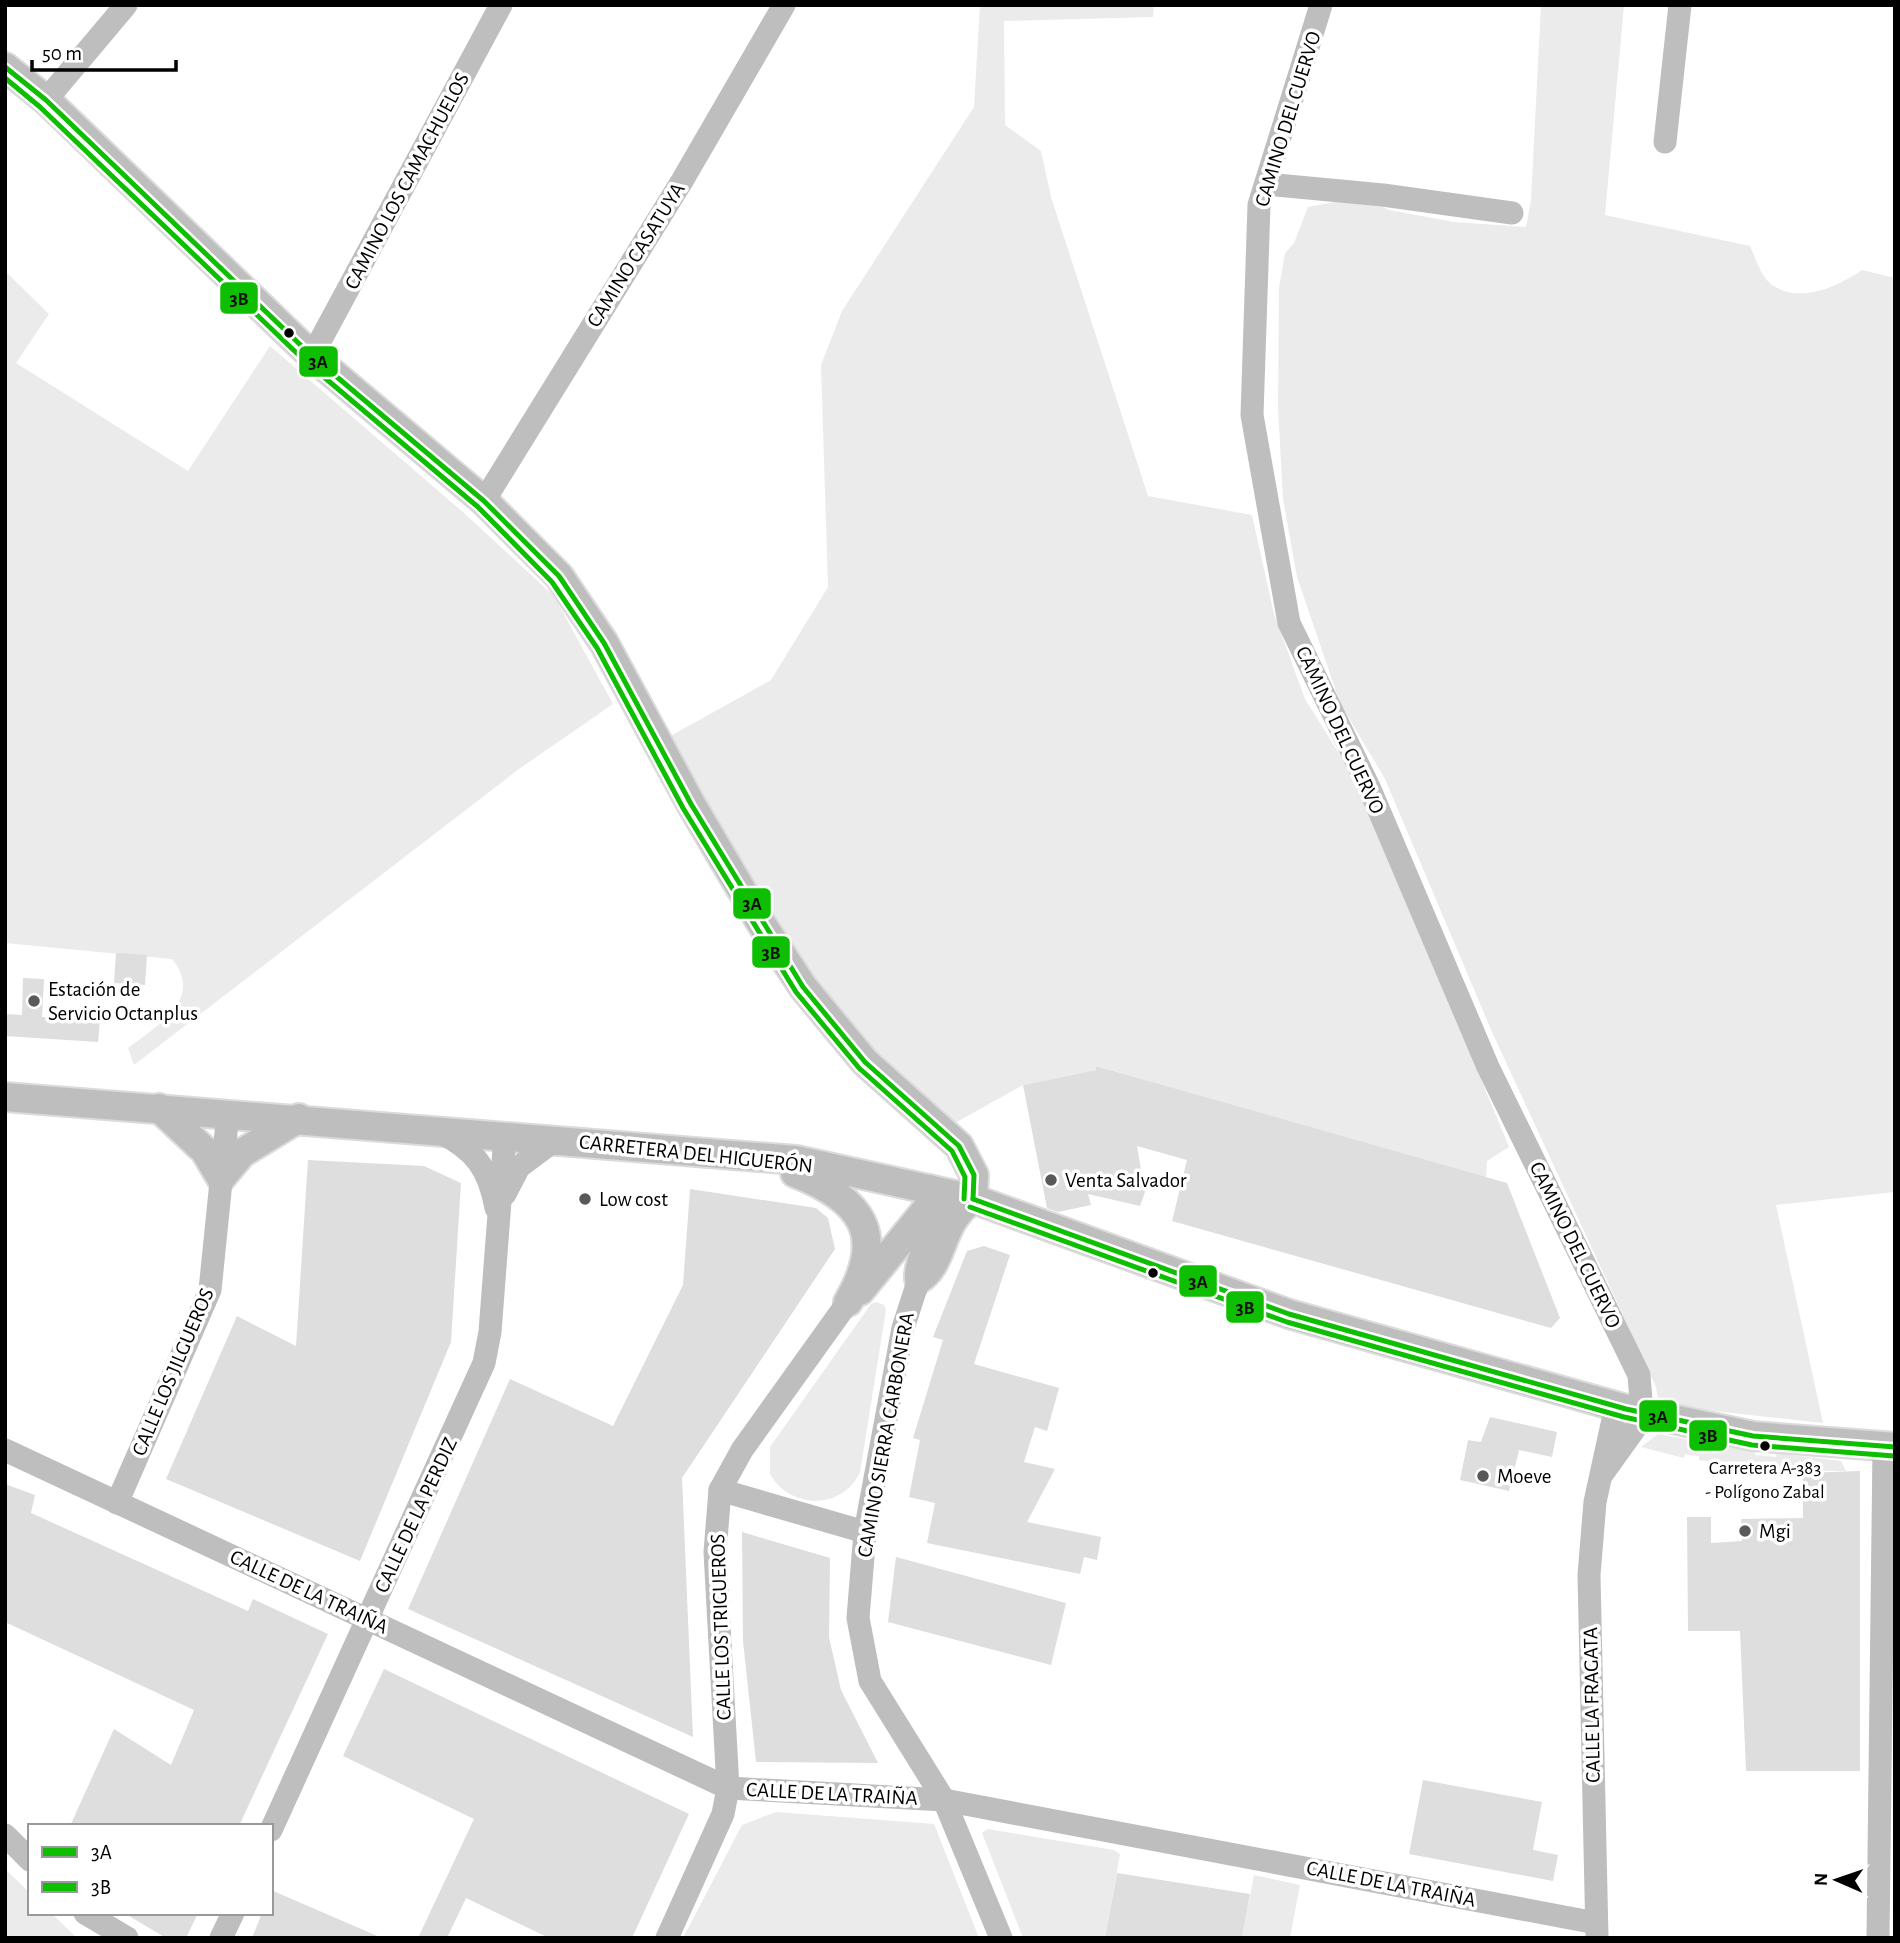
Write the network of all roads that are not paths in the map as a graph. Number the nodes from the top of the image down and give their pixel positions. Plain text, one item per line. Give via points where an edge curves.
1 (126, 5) edge
2 (501, 5) edge
3 (784, 5) edge
4 (1321, 5) edge
5 (1680, 5) edge
6 (5, 67) edge
7 (46, 100) junction
8 (1665, 142) dead end
9 (1266, 184) junction
10 (1512, 213) dead end
11 (312, 356) junction
12 (484, 502) junction
13 (5, 1097) edge
14 (159, 1108) junction
15 (228, 1113) junction
16 (299, 1118) junction
17 (435, 1130) junction
18 (505, 1136) junction
19 (555, 1140) junction
20 (721, 1154) junction
21 (221, 1178) junction
22 (949, 1196) junction
23 (500, 1214) junction
24 (887, 1260) junction
25 (917, 1284) junction
26 (848, 1302) junction
27 (1629, 1409) junction
28 (1889, 1447) edge
29 (5, 1450) edge
30 (720, 1490) junction
31 (117, 1503) junction
32 (865, 1532) junction
33 (368, 1620) junction
34 (728, 1788) junction
35 (944, 1800) junction
36 (273, 1826) edge
37 (1887, 1833) edge
38 (5, 1835) edge
39 (28, 1858) edge
40 (88, 1915) edge
41 (232, 1915) edge
42 (1596, 1931) edge
43 (127, 1938) edge
44 (221, 1938) edge
45 (667, 1938) edge
46 (1001, 1938) edge
47 (1878, 1938) edge

1 - 7 street
2 - 11 street, CAMINO LOS CAMACHUELOS
3 - 12 street, CAMINO CASATUYA via 682,181
4 - 9 street, CAMINO DEL CUERVO
5 - 8 street
6 - 7 main road
7 - 11 main road
9 - 10 street
9 - 27 street, CAMINO DEL CUERVO via 1259,205 1252,415 1289,624 1369,787 1488,1067 1639,1375
11 - 12 main road
12 - 22 main road via 559,576 604,643 691,804 803,987 865,1062 959,1146 974,1175
13 - 14 main road, CARRETERA DEL HIGUERÓN
14 - 15 main road, CARRETERA DEL HIGUERÓN
14 - 21 main road via 205,1152
15 - 16 main road, CARRETERA DEL HIGUERÓN
15 - 21 street, CALLE LOS JILGUEROS
16 - 17 main road, CARRETERA DEL HIGUERÓN
16 - 21 main road via 242,1153
17 - 18 main road, CARRETERA DEL HIGUERÓN
17 - 23 street, CALLE DE LA PERDIZ via 465,1145 474,1155
18 - 19 main road, CARRETERA DEL HIGUERÓN
18 - 23 street, CALLE DE LA PERDIZ
19 - 20 main road, CARRETERA DEL HIGUERÓN
19 - 23 street, CALLE DE LA PERDIZ via 519,1167
20 - 22 main road, CARRETERA DEL HIGUERÓN via 796,1160
20 - 26 main road via 788,1171 822,1184 850,1203 862,1223 866,1256 860,1281
21 - 31 street, CALLE LOS JILGUEROS via 210,1290
22 - 24 main road via 925,1211
22 - 25 main road via 953,1216 930,1270
22 - 27 main road, CARRETERA DEL HIGUERÓN via 1289,1314
23 - 33 street, CALLE DE LA PERDIZ via 484,1363
24 - 25 main road via 905,1256 912,1261
24 - 26 main road
25 - 32 street, CAMINO SIERRA CARBONERA via 901,1340
26 - 30 street, CALLE LOS TRIGUEROS via 742,1450
27 - 28 main road, CARRETERA DEL HIGUERÓN via 1754,1436
27 - 42 street, CALLE LA FRAGATA via 1603,1473 1591,1532
28 - 37 street
29 - 31 street, CALLE DE LA TRAIÑA
30 - 32 street
30 - 34 street, CALLE LOS TRIGUEROS via 715,1552
31 - 33 street, CALLE DE LA TRAIÑA
32 - 35 street, CAMINO SIERRA CARBONERA via 858,1618 870,1681
33 - 34 street, CALLE DE LA TRAIÑA
33 - 36 street, CALLE DE LA PERDIZ
34 - 35 street, CALLE DE LA TRAIÑA
34 - 45 street, CALLE LOS TRIGUEROS via 723,1814
35 - 42 street, CALLE DE LA TRAIÑA
35 - 46 street, CAMINO SIERRA CARBONERA
37 - 47 street
38 - 39 street
40 - 43 street
41 - 44 street

